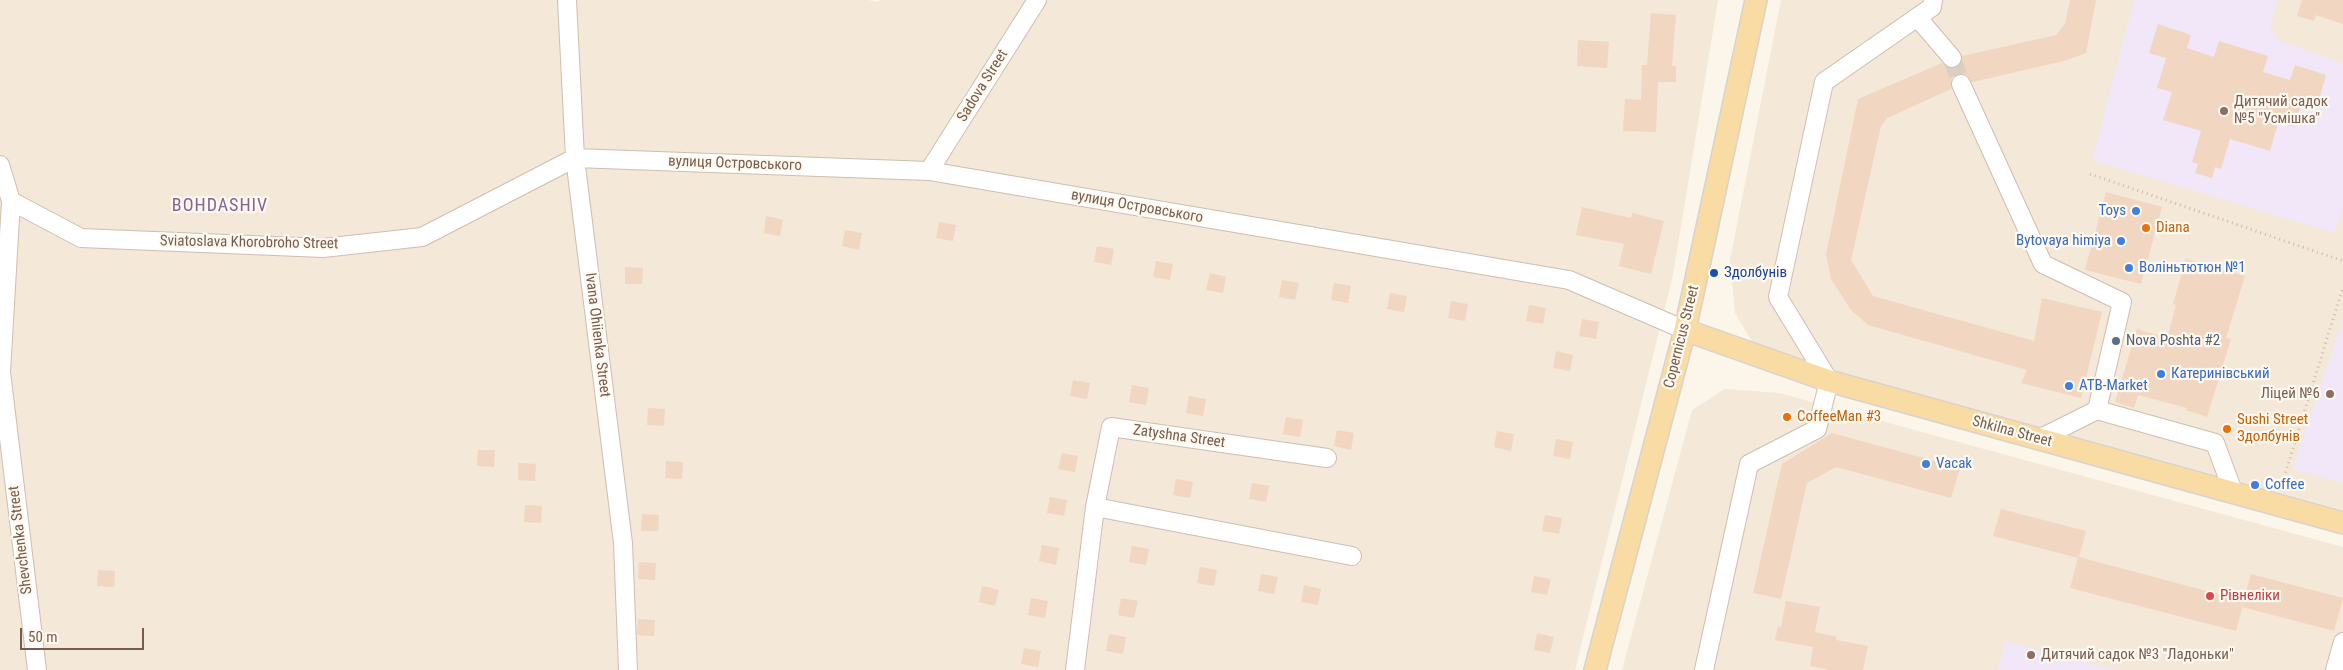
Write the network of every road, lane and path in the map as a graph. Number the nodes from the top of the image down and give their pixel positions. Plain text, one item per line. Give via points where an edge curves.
1 (567, 0) edge
2 (1037, 0) edge
3 (1756, 0) edge
4 (1933, 0) edge
5 (1917, 18) junction
6 (1952, 58) tunnel mouth
7 (1961, 84) tunnel mouth
8 (575, 158) junction
9 (0, 165) edge
10 (928, 171) junction
11 (2090, 174) dead end
12 (11, 201) junction
13 (2343, 262) edge
14 (2343, 287) edge
15 (1685, 330) junction
16 (1829, 381) junction
17 (2097, 410) junction
18 (2039, 439) junction
19 (1326, 458) dead end
20 (2234, 494) junction
21 (2276, 504) junction
22 (1095, 507) junction
23 (2343, 523) edge
24 (1352, 556) dead end
25 (2343, 642) edge
26 (37, 670) edge
27 (628, 670) edge
28 (1075, 670) edge
29 (1595, 670) edge
30 (1704, 670) edge
31 (2335, 670) edge

1 - 8 street, Ivana Ohiienka Street
2 - 10 street, Sadova Street
3 - 15 main road, Copernicus Street
4 - 5 street via 1932,7
5 - 6 street
5 - 16 street via 1824,82 1778,296
7 - 17 street via 2043,264 2122,302
8 - 10 street, вулиця Островського
8 - 12 street, Sviatoslava Khorobroho Street via 422,237 323,248 81,238
8 - 27 street, Ivana Ohiienka Street via 623,543
9 - 12 street
10 - 15 street, вулиця Островського via 1569,280
11 - 13 path
12 - 26 street, Shevchenka Street via 1,372
14 - 21 path
15 - 16 main road, Shkilna Street
15 - 29 main road, Copernicus Street
16 - 18 main road, Shkilna Street
16 - 30 street via 1816,429 1749,464
17 - 18 street
17 - 20 street via 2215,444
18 - 20 main road, Shkilna Street
19 - 22 street, Zatyshna Street via 1111,427
20 - 21 main road, Shkilna Street
21 - 23 main road, Shkilna Street
22 - 24 street
22 - 28 street, Zatyshna Street
25 - 31 street

